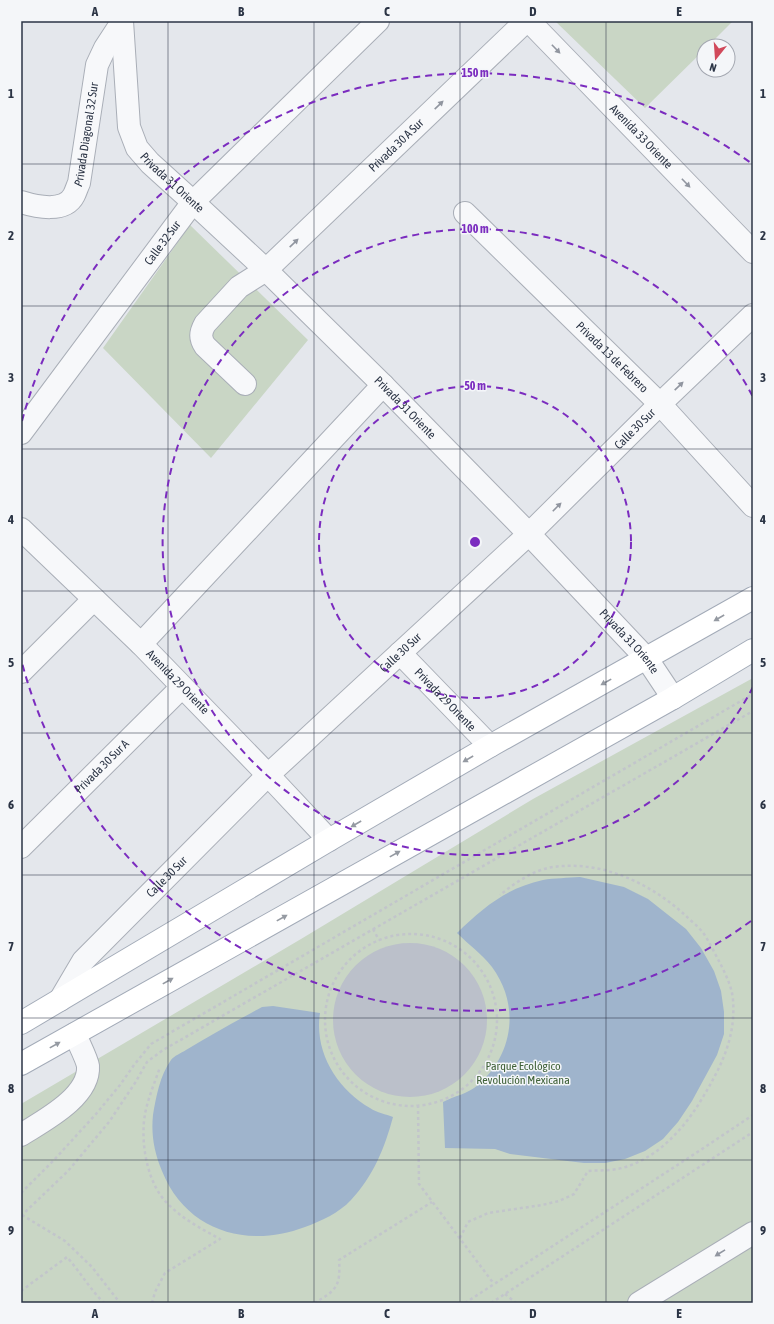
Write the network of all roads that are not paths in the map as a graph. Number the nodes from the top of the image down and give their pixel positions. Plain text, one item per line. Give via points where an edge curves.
1 (122, 21) edge
2 (378, 21) edge
3 (528, 21) edge
4 (21, 202) edge
5 (193, 202) junction
6 (465, 213) dead end
7 (753, 252) edge
8 (266, 270) junction
9 (753, 315) edge
10 (245, 384) dead end
11 (383, 384) junction
12 (660, 404) junction
13 (21, 433) edge
14 (753, 506) edge
15 (21, 529) edge
16 (529, 534) junction
17 (753, 598) edge
18 (94, 599) junction
19 (141, 644) junction
20 (753, 650) edge
21 (400, 653) junction
22 (647, 659) junction
23 (21, 672) edge
24 (182, 687) junction
25 (673, 698) junction
26 (490, 746) junction
27 (268, 775) junction
28 (328, 840) junction
29 (21, 847) edge
30 (60, 1000) junction
31 (21, 1023) edge
32 (74, 1034) junction
33 (21, 1064) edge
34 (21, 1135) edge
35 (753, 1233) edge
36 (639, 1303) edge

1 - 4 street, Privada Diagonal 32 Sur via 97,65 74,196 67,204 56,207 41,207
1 - 5 street, Privada 31 Oriente via 129,128 137,148
2 - 5 street, Calle 32 Sur
3 -> 7 street, Avenida 33 Oriente
8 -> 3 street, Privada 30 A Sur
5 - 8 street, Privada 31 Oriente
5 - 13 street, Calle 32 Sur
6 - 12 street, Privada 13 de Febrero
8 - 10 street, Privada 30 A Sur via 239,287 201,331 201,339 205,346
8 - 11 street, Privada 31 Oriente
12 -> 9 street, Calle 30 Sur
11 - 16 street, Privada 31 Oriente
11 - 19 street
12 - 14 street, Privada 13 de Febrero
16 -> 12 street, Calle 30 Sur
15 - 18 street, Avenida 29 Oriente
16 - 21 street, Calle 30 Sur
16 - 22 street, Privada 31 Oriente
17 -> 22 main road, Calle 30 Sur
18 - 19 street, Avenida 29 Oriente
18 - 23 street
19 - 24 street, Avenida 29 Oriente
20 - 25 main road
21 - 26 street, Privada 29 Oriente
21 - 27 street, Calle 30 Sur
22 - 25 street, Privada 31 Oriente
22 -> 26 main road, Calle 30 Sur
24 - 27 street, Avenida 29 Oriente
24 - 29 street, Privada 30 Sur A
32 -> 25 main road
26 -> 28 main road, Calle 30 Sur
27 - 28 street, Avenida 29 Oriente
27 - 30 street, Calle 30 Sur via 83,961
28 - 30 main road, Calle 30 Sur
30 - 31 main road, Calle 30 Sur
33 -> 32 main road
32 - 34 street via 88,1065 80,1090 67,1104
35 -> 36 street

